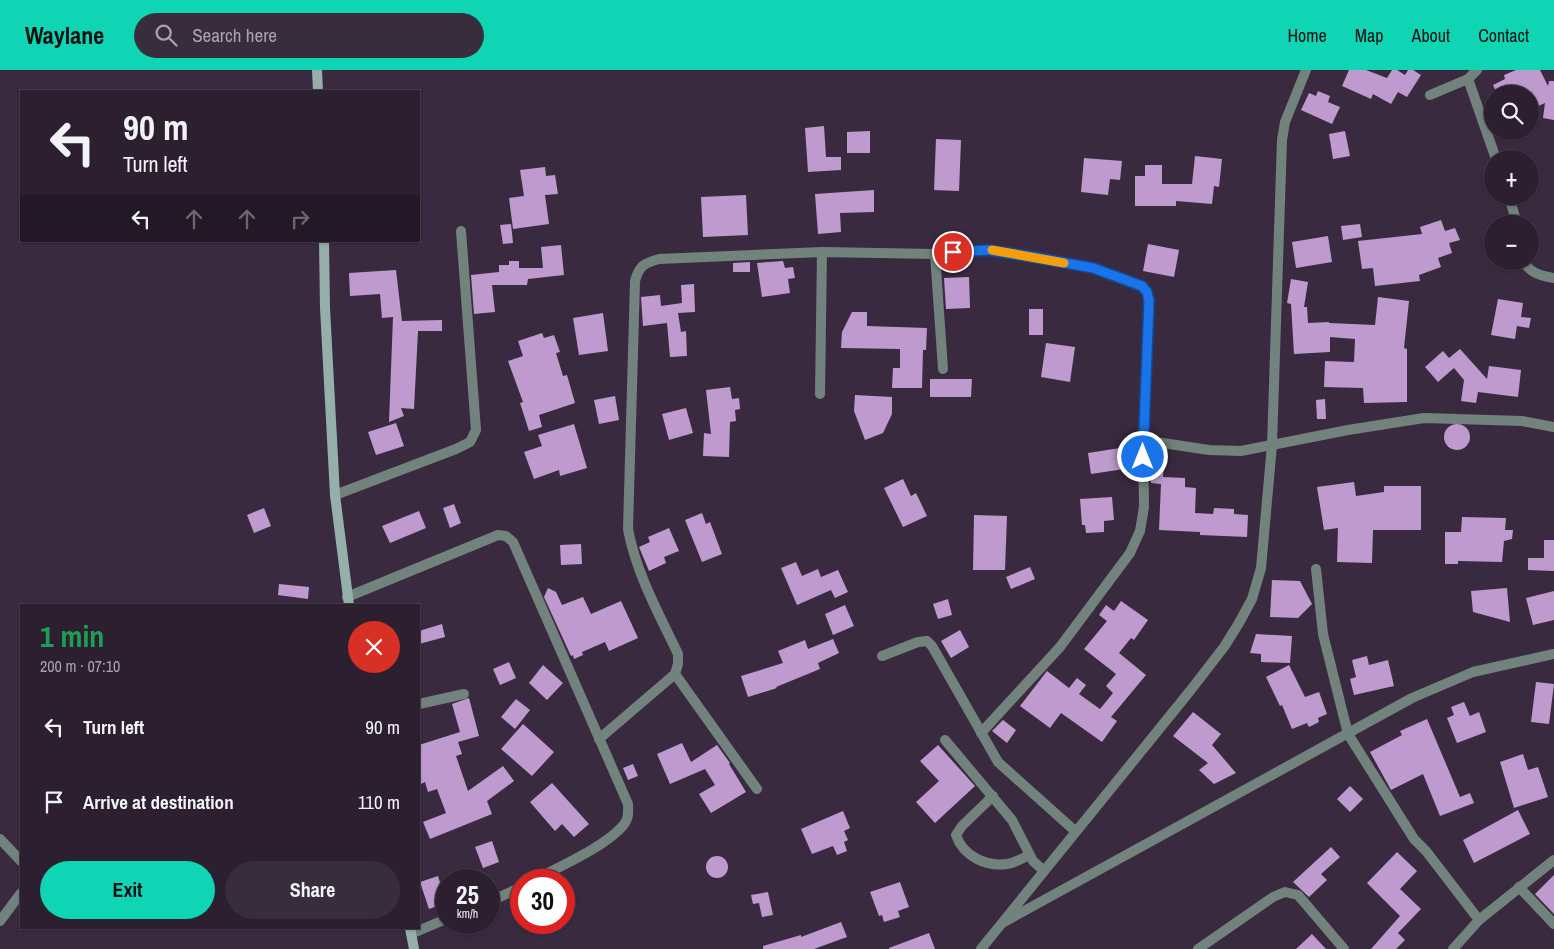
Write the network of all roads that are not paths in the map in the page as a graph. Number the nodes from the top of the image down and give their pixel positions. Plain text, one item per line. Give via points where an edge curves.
1 (317, 70) edge
2 (1306, 70) edge
3 (1477, 70) edge
4 (1468, 80) junction
5 (318, 90) edge
6 (1430, 95) dead end
7 (1493, 150) edge
8 (461, 231) dead end
9 (324, 242) edge
10 (822, 252) junction
11 (935, 254) junction
12 (1530, 270) edge
13 (1554, 278) edge
14 (943, 369) dead end
15 (820, 394) dead end
16 (1554, 426) edge
17 (1143, 440) junction
18 (1272, 445) junction
19 (335, 495) junction
20 (1316, 569) dead end
21 (348, 601) edge
22 (1554, 654) edge
23 (882, 656) dead end
24 (675, 674) junction
25 (464, 694) dead end
26 (420, 704) edge
27 (982, 734) junction
28 (1348, 734) junction
29 (599, 739) junction
30 (945, 740) dead end
31 (757, 789) dead end
32 (993, 796) junction
33 (1075, 831) junction
34 (0, 839) edge
35 (1029, 855) junction
36 (20, 859) edge
37 (1554, 860) edge
38 (554, 869) edge
39 (1043, 870) junction
40 (1519, 887) junction
41 (20, 894) edge
42 (1479, 920) junction
43 (0, 921) edge
44 (435, 923) edge
45 (1000, 924) junction
46 (1554, 924) edge
47 (420, 928) edge
48 (410, 931) edge
49 (414, 949) edge
50 (981, 949) edge
51 (1200, 949) edge
52 (1344, 949) edge
53 (1453, 949) edge

1 - 5 main road
2 - 18 street via 1285,122 1282,140
3 - 4 street
4 - 6 street
4 - 7 street
8 - 19 street via 476,430 470,442 456,450
9 - 19 main road
10 - 11 street
10 - 15 street
10 - 24 street via 659,259 638,269 635,281 628,529 638,568 678,654
11 - 14 street
11 - 17 street via 997,251 1093,268 1142,286 1149,301
12 - 13 street
16 - 18 street via 1522,421 1424,418
17 - 18 street via 1209,450 1241,451
17 - 27 street via 1144,507 1140,531 1130,552 1060,647
18 - 33 street via 1261,568 1244,615 1190,691
19 - 21 main road
20 - 28 street via 1323,634
21 - 29 street via 498,535 506,536 512,542
22 - 28 street via 1472,672 1412,698
23 - 27 street via 927,641
24 - 29 street
24 - 31 street
25 - 26 street
27 - 33 street via 998,762
28 - 42 street via 1414,839
28 - 45 street
29 - 38 street via 628,804 629,814 625,822 603,842
30 - 32 street
32 - 35 street via 1012,820
32 - 35 street via 962,826 956,835 960,845 971,856 991,864 1008,864
33 - 39 street
34 - 36 street
35 - 39 street
37 - 40 street
39 - 45 street
40 - 42 street
40 - 46 street
41 - 43 street
42 - 53 street
44 - 47 street
45 - 50 street
48 - 49 main road
51 - 52 street via 1273,897 1285,892 1298,895

